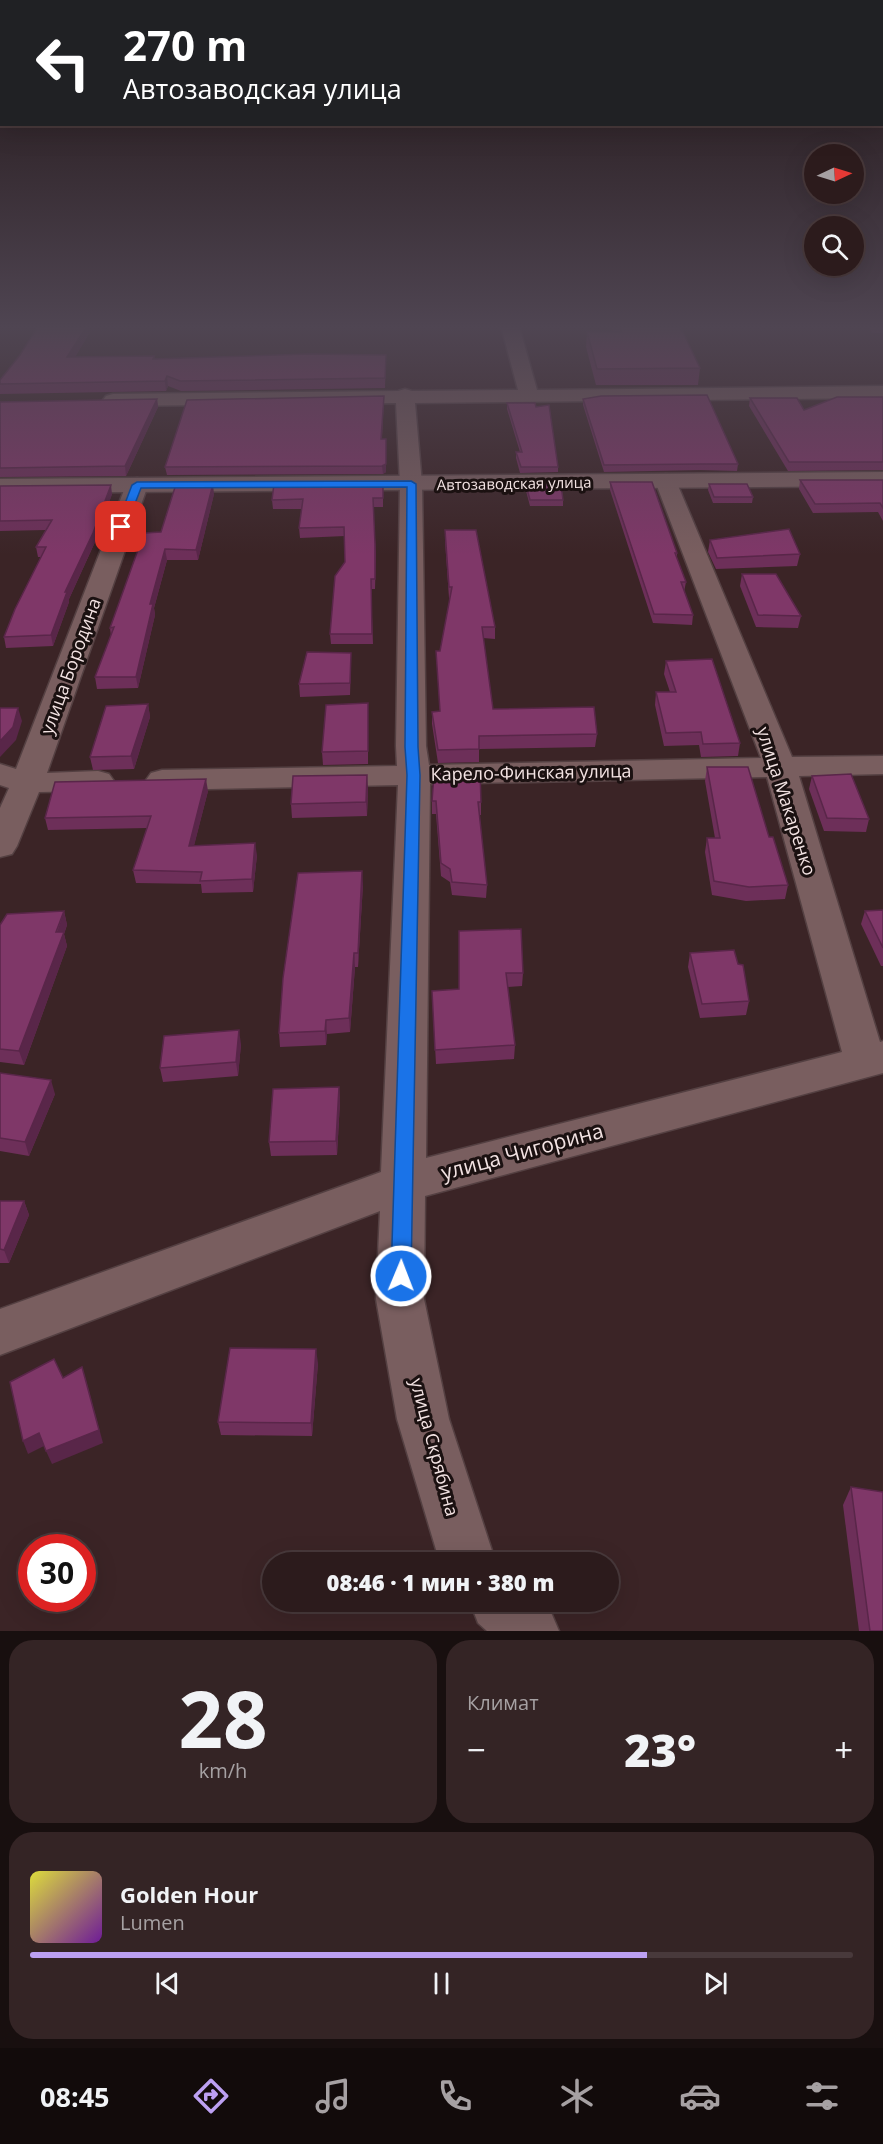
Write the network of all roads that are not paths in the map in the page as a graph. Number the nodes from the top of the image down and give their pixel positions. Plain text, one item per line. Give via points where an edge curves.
1 (405, 402) edge
2 (883, 479) edge
3 (666, 481) junction
4 (411, 484) junction
5 (137, 485) junction
6 (0, 486) edge
7 (883, 765) edge
8 (780, 767) junction
9 (414, 775) junction
10 (13, 779) edge
11 (0, 846) edge
12 (874, 1058) edge
13 (403, 1183) junction
14 (0, 1332) edge
15 (465, 1552) edge
16 (510, 1612) edge
17 (529, 1631) edge

1 - 4 street, улица Скрябина
2 - 3 street, Автозаводская улица
3 - 4 street, Автозаводская улица
3 - 8 street, улица Макаренко
4 - 5 street, Автозаводская улица
4 - 9 street, улица Скрябина
5 - 6 street, Автозаводская улица
5 - 10 street, улица Бородина
7 - 8 street, Карело-Финская улица
8 - 9 street, Карело-Финская улица
8 - 12 street, улица Макаренко
9 - 10 street, Карело-Финская улица
9 - 13 street, улица Скрябина
10 - 11 street, улица Бородина
12 - 13 street, улица Чигорина
13 - 14 street, улица Чигорина
13 - 15 street, улица Скрябина via 400,1299 423,1419
16 - 17 street

